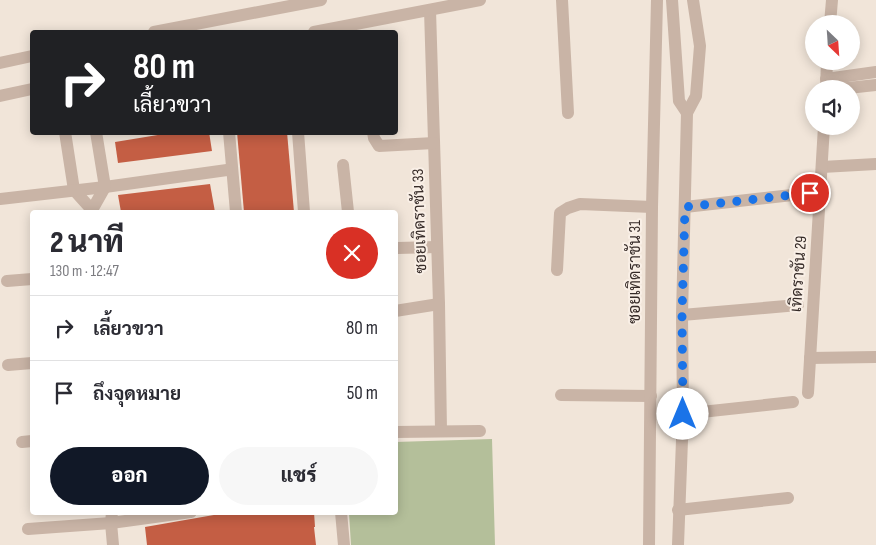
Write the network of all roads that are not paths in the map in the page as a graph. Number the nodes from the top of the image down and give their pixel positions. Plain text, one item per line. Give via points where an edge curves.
1 (321, 0) edge
2 (480, 0) edge
3 (562, 0) edge
4 (657, 0) edge
5 (672, 0) edge
6 (694, 0) edge
7 (832, 0) edge
8 (430, 10) junction
9 (831, 15) edge
10 (364, 28) edge
11 (164, 30) edge
12 (339, 30) edge
13 (30, 56) edge
14 (0, 62) edge
15 (876, 72) edge
16 (843, 80) edge
17 (876, 85) edge
18 (860, 87) edge
19 (30, 89) edge
20 (0, 96) edge
21 (568, 113) dead end
22 (687, 113) junction
23 (65, 135) edge
24 (96, 135) edge
25 (229, 135) edge
26 (298, 135) edge
27 (374, 135) edge
28 (824, 135) edge
29 (434, 143) junction
30 (876, 164) edge
31 (343, 165) dead end
32 (822, 167) junction
33 (227, 170) dead end
34 (105, 187) junction
35 (74, 190) junction
36 (810, 193) dead end
37 (0, 199) edge
38 (652, 207) junction
39 (685, 207) junction
40 (91, 210) edge
41 (93, 210) edge
42 (236, 210) edge
43 (304, 210) edge
44 (348, 210) edge
45 (437, 247) junction
46 (398, 248) edge
47 (557, 270) dead end
48 (30, 279) edge
49 (7, 281) dead end
50 (439, 304) junction
51 (798, 304) dead end
52 (398, 311) edge
53 (682, 315) junction
54 (876, 357) edge
55 (810, 358) junction
56 (30, 363) edge
57 (8, 365) dead end
58 (808, 393) dead end
59 (560, 395) dead end
60 (651, 396) junction
61 (793, 402) dead end
62 (683, 414) junction
63 (441, 431) junction
64 (480, 431) dead end
65 (398, 432) edge
66 (788, 498) dead end
67 (678, 510) junction
68 (151, 515) edge
69 (341, 515) edge
70 (111, 518) edge
71 (28, 529) dead end
72 (114, 545) edge
73 (344, 545) edge
74 (649, 545) edge
75 (678, 545) edge

1 - 11 street
2 - 8 street
3 - 21 street
4 - 38 street, ซอยเทิดราชัน 31
5 - 22 street via 679,101
6 - 22 street via 700,46 696,96
7 - 9 street
8 - 10 street
8 - 29 street, ซอยเทิดราชัน 33
10 - 12 street
13 - 14 street
15 - 16 street
17 - 18 street
19 - 20 street
22 - 39 street
23 - 35 street
24 - 34 street
25 - 42 street
26 - 43 street
27 - 29 street via 379,146
28 - 32 street, เทิดราชัน 29
29 - 45 street, ซอยเทิดราชัน 33
30 - 32 street
31 - 44 street
32 - 55 street, เทิดราชัน 29
33 - 34 street
34 - 35 street
34 - 41 street
35 - 37 street
35 - 40 street
36 - 39 street
38 - 47 street via 580,204 560,213
38 - 60 street, ซอยเทิดราชัน 31
39 - 53 street
45 - 46 street
45 - 50 street, ซอยเทิดราชัน 33
48 - 49 street
50 - 52 street
50 - 63 street, ซอยเทิดราชัน 33
51 - 53 street
53 - 62 street
54 - 55 street
55 - 58 street, เทิดราชัน 29
56 - 57 street
59 - 60 street
60 - 74 street, ซอยเทิดราชัน 31
61 - 62 street
62 - 67 street
63 - 64 street
63 - 65 street
66 - 67 street
67 - 75 street
68 - 70 street
69 - 73 street
70 - 71 street
70 - 72 street

